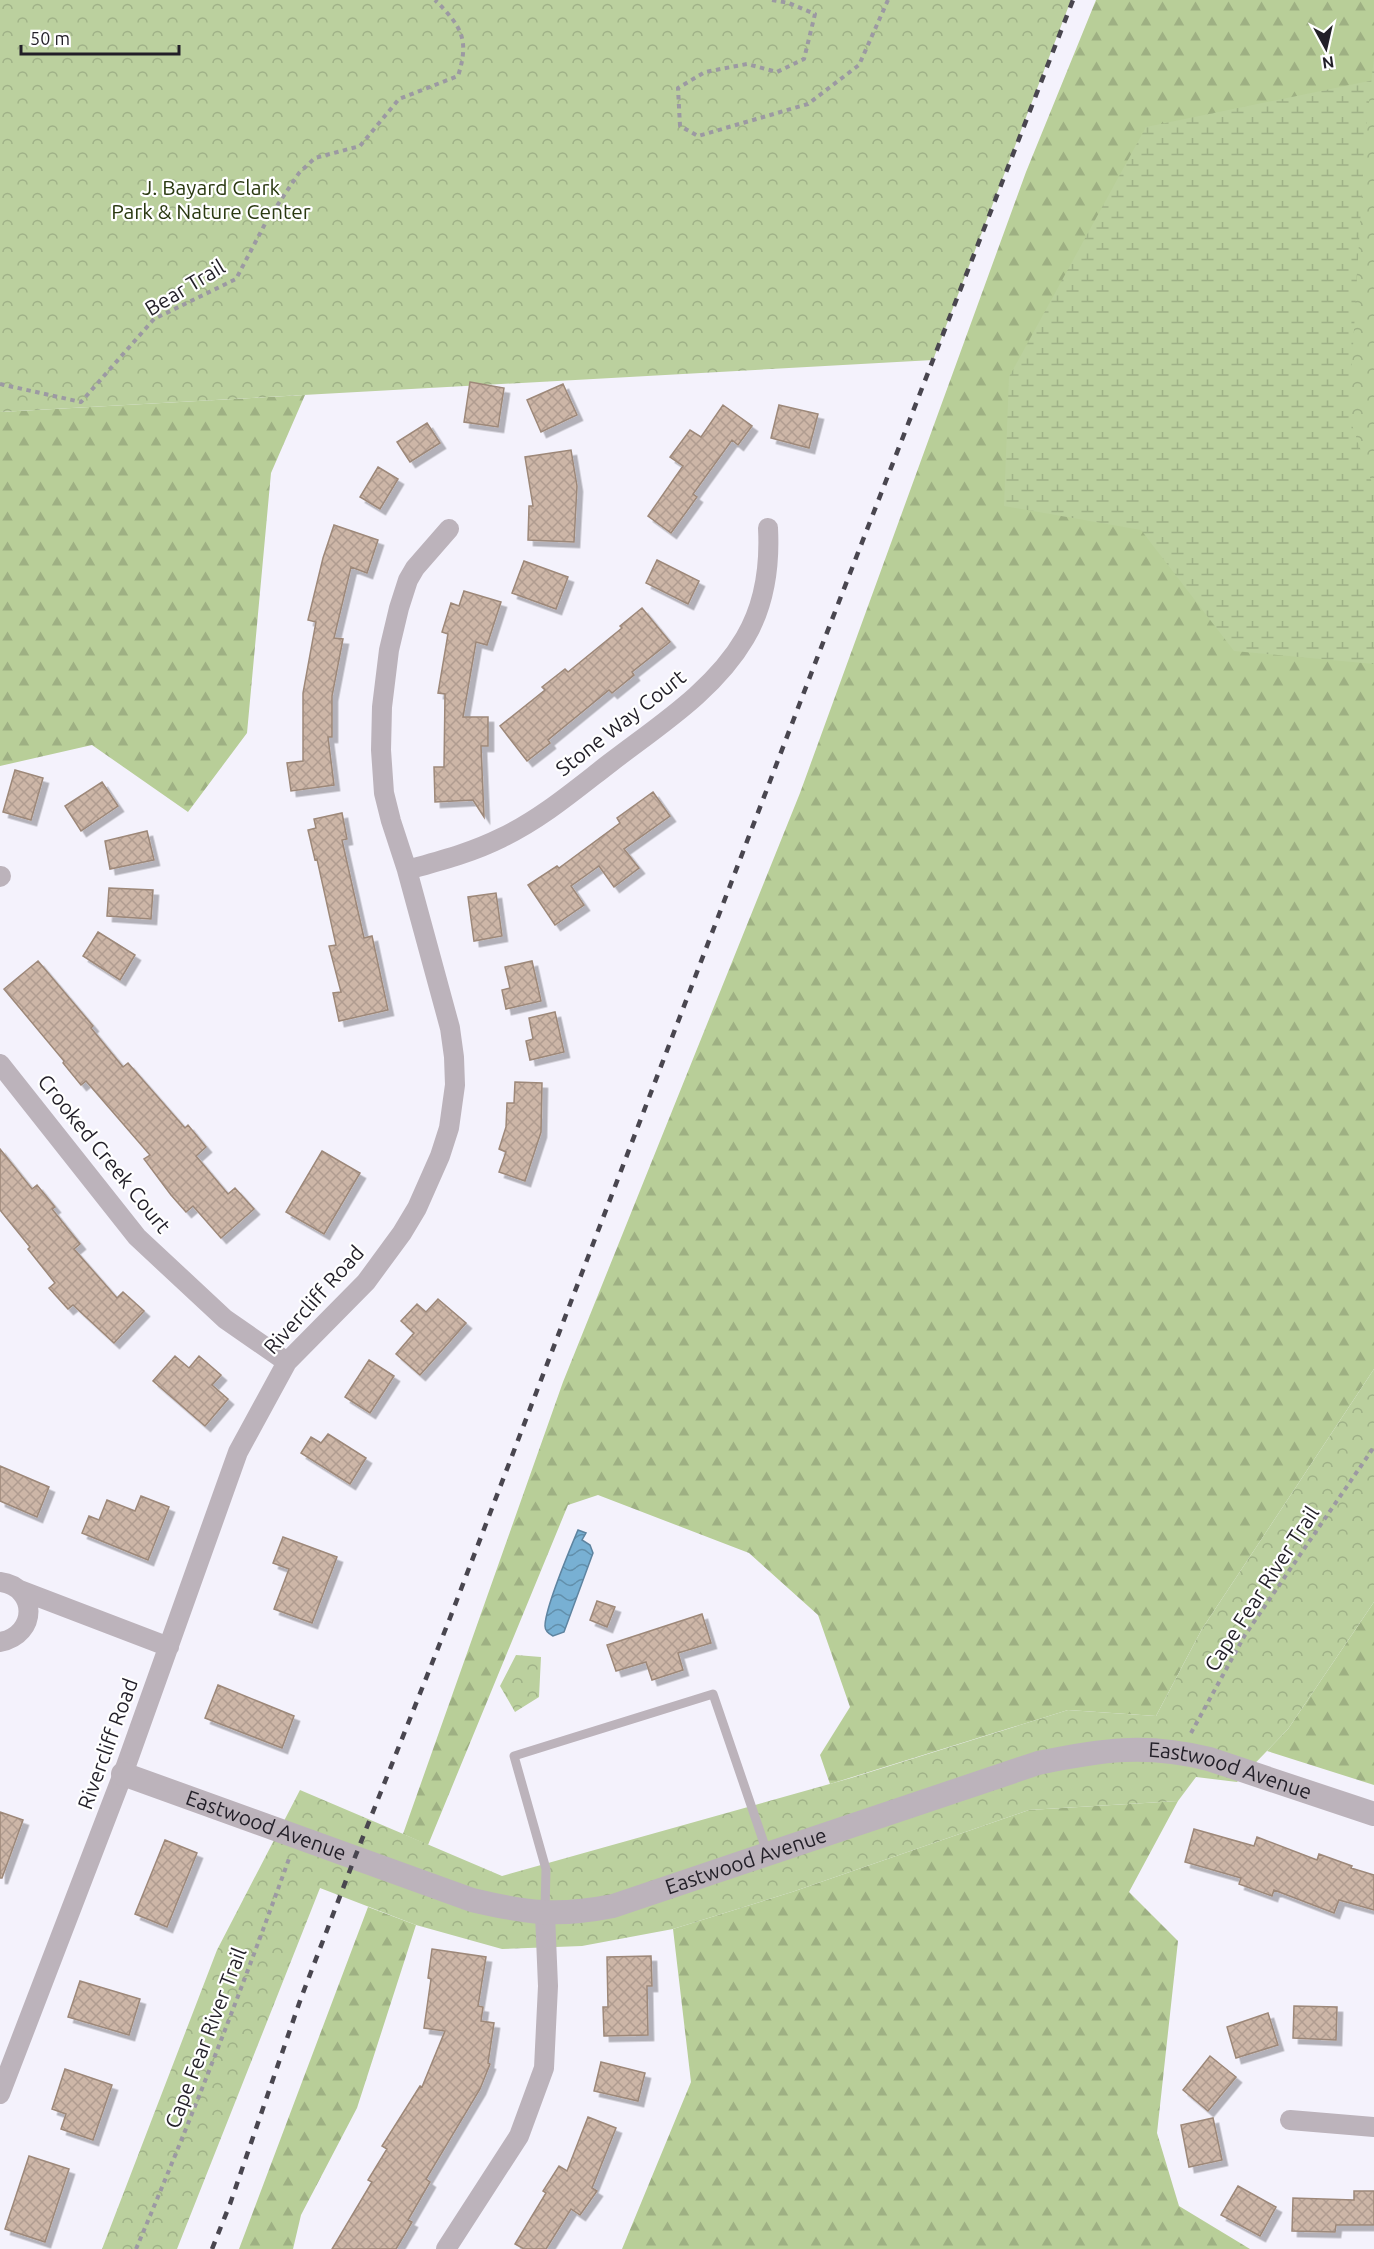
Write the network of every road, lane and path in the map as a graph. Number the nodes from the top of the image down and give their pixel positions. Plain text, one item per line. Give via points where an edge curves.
1 (435, 0) edge
2 (772, 0) edge
3 (888, 0) edge
4 (0, 384) edge
5 (768, 528) dead end
6 (449, 529) dead end
7 (407, 870) junction
8 (0, 1064) edge
9 (287, 1362) junction
10 (1374, 1447) edge
11 (0, 1582) edge
12 (20, 1590) junction
13 (0, 1642) edge
14 (169, 1647) junction
15 (1181, 1752) junction
16 (123, 1774) junction
17 (1374, 1814) edge
18 (297, 1836) junction
19 (768, 1855) junction
20 (545, 1914) junction
21 (0, 2094) edge
22 (1290, 2120) dead end
23 (1374, 2127) edge
24 (136, 2249) edge
25 (447, 2249) edge

1 - 4 path, Bear Trail via 460,28 465,57 458,76 399,99 360,146 315,158 299,173 266,222 236,279 154,320 81,402
2 - 3 path via 815,14 804,59 777,72 747,64 705,72 678,88 680,126 698,136 808,104 859,65
5 - 7 street, Stone Way Court via 770,554 758,610 730,660 701,692 540,816 476,849
6 - 7 street, Rivercliff Road via 408,580 389,650 382,707 384,793
7 - 9 street, Rivercliff Road via 450,1028 455,1085 449,1128 417,1208 402,1233 366,1282
8 - 9 street, Crooked Creek Court via 137,1237 225,1319
9 - 14 street, Rivercliff Road via 238,1452
10 - 15 path, Cape Fear River Trail via 1245,1635
11 - 12 street
12 - 13 street via 29,1607 25,1627 9,1641
12 - 14 street
14 - 16 street, Rivercliff Road
15 - 17 street, Eastwood Avenue
15 - 19 street, Eastwood Avenue via 1124,1748 1038,1763
16 - 18 street, Eastwood Avenue
16 - 21 street, Rivercliff Road
18 - 20 street, Eastwood Avenue via 472,1900
18 - 24 path, Cape Fear River Trail via 241,1992
19 - 20 street, Eastwood Avenue via 613,1905
19 - 20 lane via 713,1694 514,1756 546,1869
20 - 25 street via 548,1986 544,2068 519,2136
22 - 23 street

